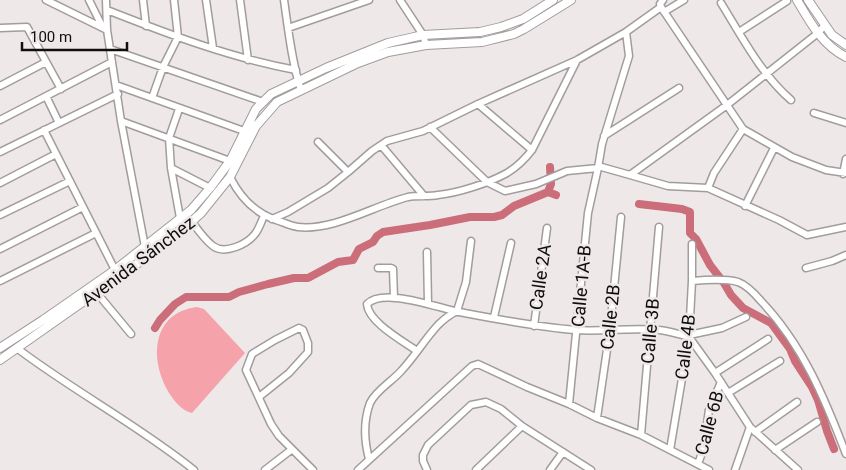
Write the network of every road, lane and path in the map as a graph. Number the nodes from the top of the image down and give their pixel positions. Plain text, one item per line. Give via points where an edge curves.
1 (89, 0) edge
2 (106, 0) edge
3 (144, 0) edge
4 (174, 0) edge
5 (206, 0) edge
6 (240, 0) edge
7 (284, 0) edge
8 (369, 0) edge
9 (400, 0) edge
10 (553, 0) edge
11 (571, 0) edge
12 (684, 0) edge
13 (797, 0) edge
14 (808, 0) edge
15 (50, 1) edge
16 (787, 2) dead end
17 (721, 3) dead end
18 (663, 6) edge
19 (107, 10) junction
20 (146, 26) junction
21 (824, 26) junction
22 (0, 28) edge
23 (288, 28) junction
24 (105, 29) junction
25 (626, 32) junction
26 (739, 32) junction
27 (818, 33) junction
28 (423, 35) junction
29 (178, 36) junction
30 (426, 45) junction
31 (846, 45) edge
32 (213, 48) junction
33 (110, 49) junction
34 (846, 56) edge
35 (248, 60) junction
36 (577, 60) junction
37 (46, 62) junction
38 (112, 62) junction
39 (163, 67) junction
40 (296, 70) junction
41 (766, 73) junction
42 (298, 81) junction
43 (116, 85) junction
44 (0, 86) edge
45 (679, 88) dead end
46 (61, 89) junction
47 (301, 90) junction
48 (118, 94) junction
49 (46, 96) junction
50 (152, 98) junction
51 (791, 100) dead end
52 (263, 102) junction
53 (478, 104) junction
54 (727, 105) junction
55 (179, 108) junction
56 (814, 113) dead end
57 (0, 120) edge
58 (120, 121) junction
59 (58, 123) junction
60 (846, 123) edge
61 (430, 127) junction
62 (44, 130) junction
63 (743, 130) junction
64 (244, 131) junction
65 (604, 136) junction
66 (169, 138) junction
67 (318, 142) dead end
68 (381, 145) junction
69 (774, 148) junction
70 (532, 150) junction
71 (0, 152) edge
72 (56, 154) junction
73 (846, 159) edge
74 (230, 161) junction
75 (598, 167) junction
76 (171, 168) junction
77 (348, 172) junction
78 (845, 174) edge
79 (630, 175) junction
80 (230, 177) junction
81 (70, 181) junction
82 (487, 182) junction
83 (0, 183) edge
84 (210, 188) junction
85 (708, 188) junction
86 (424, 196) junction
87 (745, 206) junction
88 (83, 207) junction
89 (0, 215) edge
90 (264, 216) junction
91 (620, 217) dead end
92 (180, 218) junction
93 (272, 219) junction
94 (192, 222) junction
95 (659, 227) dead end
96 (846, 227) edge
97 (547, 228) dead end
98 (96, 233) junction
99 (471, 241) dead end
100 (511, 243) dead end
101 (692, 244) dead end
102 (145, 247) junction
103 (0, 250) edge
104 (427, 252) dead end
105 (151, 255) junction
106 (846, 255) edge
107 (378, 268) dead end
108 (806, 268) dead end
109 (115, 270) junction
110 (0, 281) edge
111 (692, 281) junction
112 (97, 293) junction
113 (394, 298) junction
114 (428, 303) junction
115 (457, 312) junction
116 (746, 316) dead end
117 (494, 318) junction
118 (534, 326) junction
119 (610, 329) junction
120 (650, 329) junction
121 (577, 330) junction
122 (132, 334) dead end
123 (689, 336) junction
124 (768, 340) dead end
125 (0, 348) edge
126 (18, 348) junction
127 (417, 352) junction
128 (0, 360) edge
129 (780, 361) dead end
130 (715, 373) junction
131 (721, 382) junction
132 (728, 393) junction
133 (259, 397) junction
134 (797, 402) dead end
135 (569, 404) junction
136 (598, 418) junction
137 (817, 422) dead end
138 (522, 426) junction
139 (750, 427) junction
140 (755, 432) junction
141 (641, 435) junction
142 (291, 450) junction
143 (670, 450) junction
144 (775, 450) junction
145 (563, 452) junction
146 (846, 454) edge
147 (370, 459) junction
148 (698, 464) junction
149 (194, 470) edge
150 (265, 470) edge
151 (313, 470) edge
152 (358, 470) edge
153 (427, 470) edge
154 (476, 470) edge
155 (550, 470) edge
156 (591, 470) edge
157 (709, 470) edge
158 (735, 470) edge
159 (798, 470) edge

1 - 24 street
2 - 19 street
3 - 20 street
4 - 29 street
5 - 32 street
6 - 35 street
7 - 23 street
8 - 23 street
9 - 28 street
10 - 28 street, Avenida Sánchez via 523,19 501,27 480,32
11 - 30 street, Avenida Sánchez via 514,34 482,42
12 - 18 street
13 - 27 street
14 - 21 street
15 - 24 street
16 - 26 street
17 - 26 street
18 - 25 street
18 - 54 street
19 - 20 street
19 - 24 street
20 - 29 street
21 - 27 street
21 - 31 street
22 - 37 street via 27,27
23 - 40 street
24 - 33 street
25 - 36 street
25 - 65 street, Calle 1A-B via 629,56
26 - 41 street
27 - 34 street
27 - 41 street
28 - 30 street
28 - 42 street, Avenida Sánchez via 388,43
29 - 32 street
29 - 39 street
30 - 47 street, Avenida Sánchez via 372,58
32 - 35 street
33 - 38 street
33 - 39 street
35 - 40 street
36 - 53 street
36 - 70 street
37 - 44 street
37 - 46 street
38 - 43 street
38 - 46 street
39 - 50 street
39 - 52 street
40 - 42 street
41 - 51 street
41 - 54 street
42 - 47 street
42 - 52 street, Avenida Sánchez
43 - 48 street
43 - 50 street
45 - 65 street
46 - 49 street
47 - 80 street, Avenida Sánchez via 277,102 262,118
48 - 58 street
48 - 59 street
49 - 57 street
49 - 59 street
50 - 55 street
52 - 64 street, Avenida Sánchez
53 - 61 street
53 - 70 street
54 - 63 street
54 - 79 street
55 - 64 street
55 - 66 street
56 - 60 street
58 - 66 street
58 - 102 street
59 - 62 street
61 - 68 street
61 - 82 street
62 - 71 street
62 - 72 street
63 - 69 street
63 - 85 street via 714,173
64 - 74 street, Avenida Sánchez
65 - 75 street, Calle 1A-B
66 - 74 street
66 - 76 street
67 - 77 street
68 - 77 street
68 - 86 street
69 - 78 street via 826,170
69 - 87 street
70 - 82 street via 508,173
72 - 81 street
72 - 83 street
73 - 78 street
74 - 84 street, Avenida Sánchez
75 - 79 street
75 - 82 street via 567,171 507,192
75 - 121 street, Calle 1A-B via 588,214
76 - 84 street
76 - 92 street
77 - 93 street via 308,201
79 - 85 street via 668,186
80 - 90 street via 248,203
80 - 94 street, Avenida Sánchez
81 - 88 street
81 - 89 street
82 - 86 street
84 - 92 street, Avenida Sánchez
85 - 87 street
86 - 93 street via 400,199 321,226 297,227
87 - 96 street via 807,235
88 - 98 street
88 - 103 street
90 - 93 street
90 - 94 street via 251,238 228,249 213,246
91 - 119 street, Calle 2B
92 - 102 street, Avenida Sánchez
94 - 105 street, Avenida Sánchez
95 - 120 street, Calle 3B
97 - 118 street, Calle 2A
98 - 109 street
98 - 110 street
99 - 115 street via 466,282
100 - 117 street
101 - 111 street, Calle 4B
102 - 105 street
102 - 109 street, Avenida Sánchez
104 - 114 street
105 - 112 street, Avenida Sánchez
106 - 108 street
107 - 113 street via 393,269
109 - 125 street, Avenida Sánchez
111 - 123 street, Calle 4B
111 - 146 street via 738,282 751,290 772,312 816,380
112 - 122 street
112 - 126 street, Avenida Sánchez
113 - 114 street
113 - 127 street via 369,301 367,309 380,324
114 - 115 street
115 - 117 street
115 - 127 street via 438,325
116 - 123 street via 722,328
117 - 118 street
118 - 121 street
119 - 120 street
119 - 121 street
119 - 136 street, Calle 2B
120 - 123 street
120 - 141 street, Calle 3B
121 - 135 street, Calle 1A-B
123 - 130 street
123 - 143 street, Calle 4B
124 - 130 street, Calle 6B
126 - 128 street, Avenida Sánchez
126 - 149 street
127 - 147 street via 371,401 364,433
129 - 132 street
130 - 131 street
131 - 132 street
131 - 148 street, Calle 6B via 709,410
132 - 139 street
133 - 133 street via 246,370 252,354 288,333 299,328 303,330 308,352 289,373
133 - 142 street via 271,424
134 - 140 street
135 - 136 street
135 - 147 street via 478,364
136 - 141 street
137 - 144 street
138 - 145 street
138 - 153 street via 490,403 472,405 428,445 423,455
138 - 154 street
139 - 140 street
139 - 158 street
140 - 144 street
141 - 143 street
142 - 150 street
142 - 151 street
143 - 148 street
144 - 159 street
145 - 155 street
145 - 156 street
147 - 152 street
148 - 157 street

